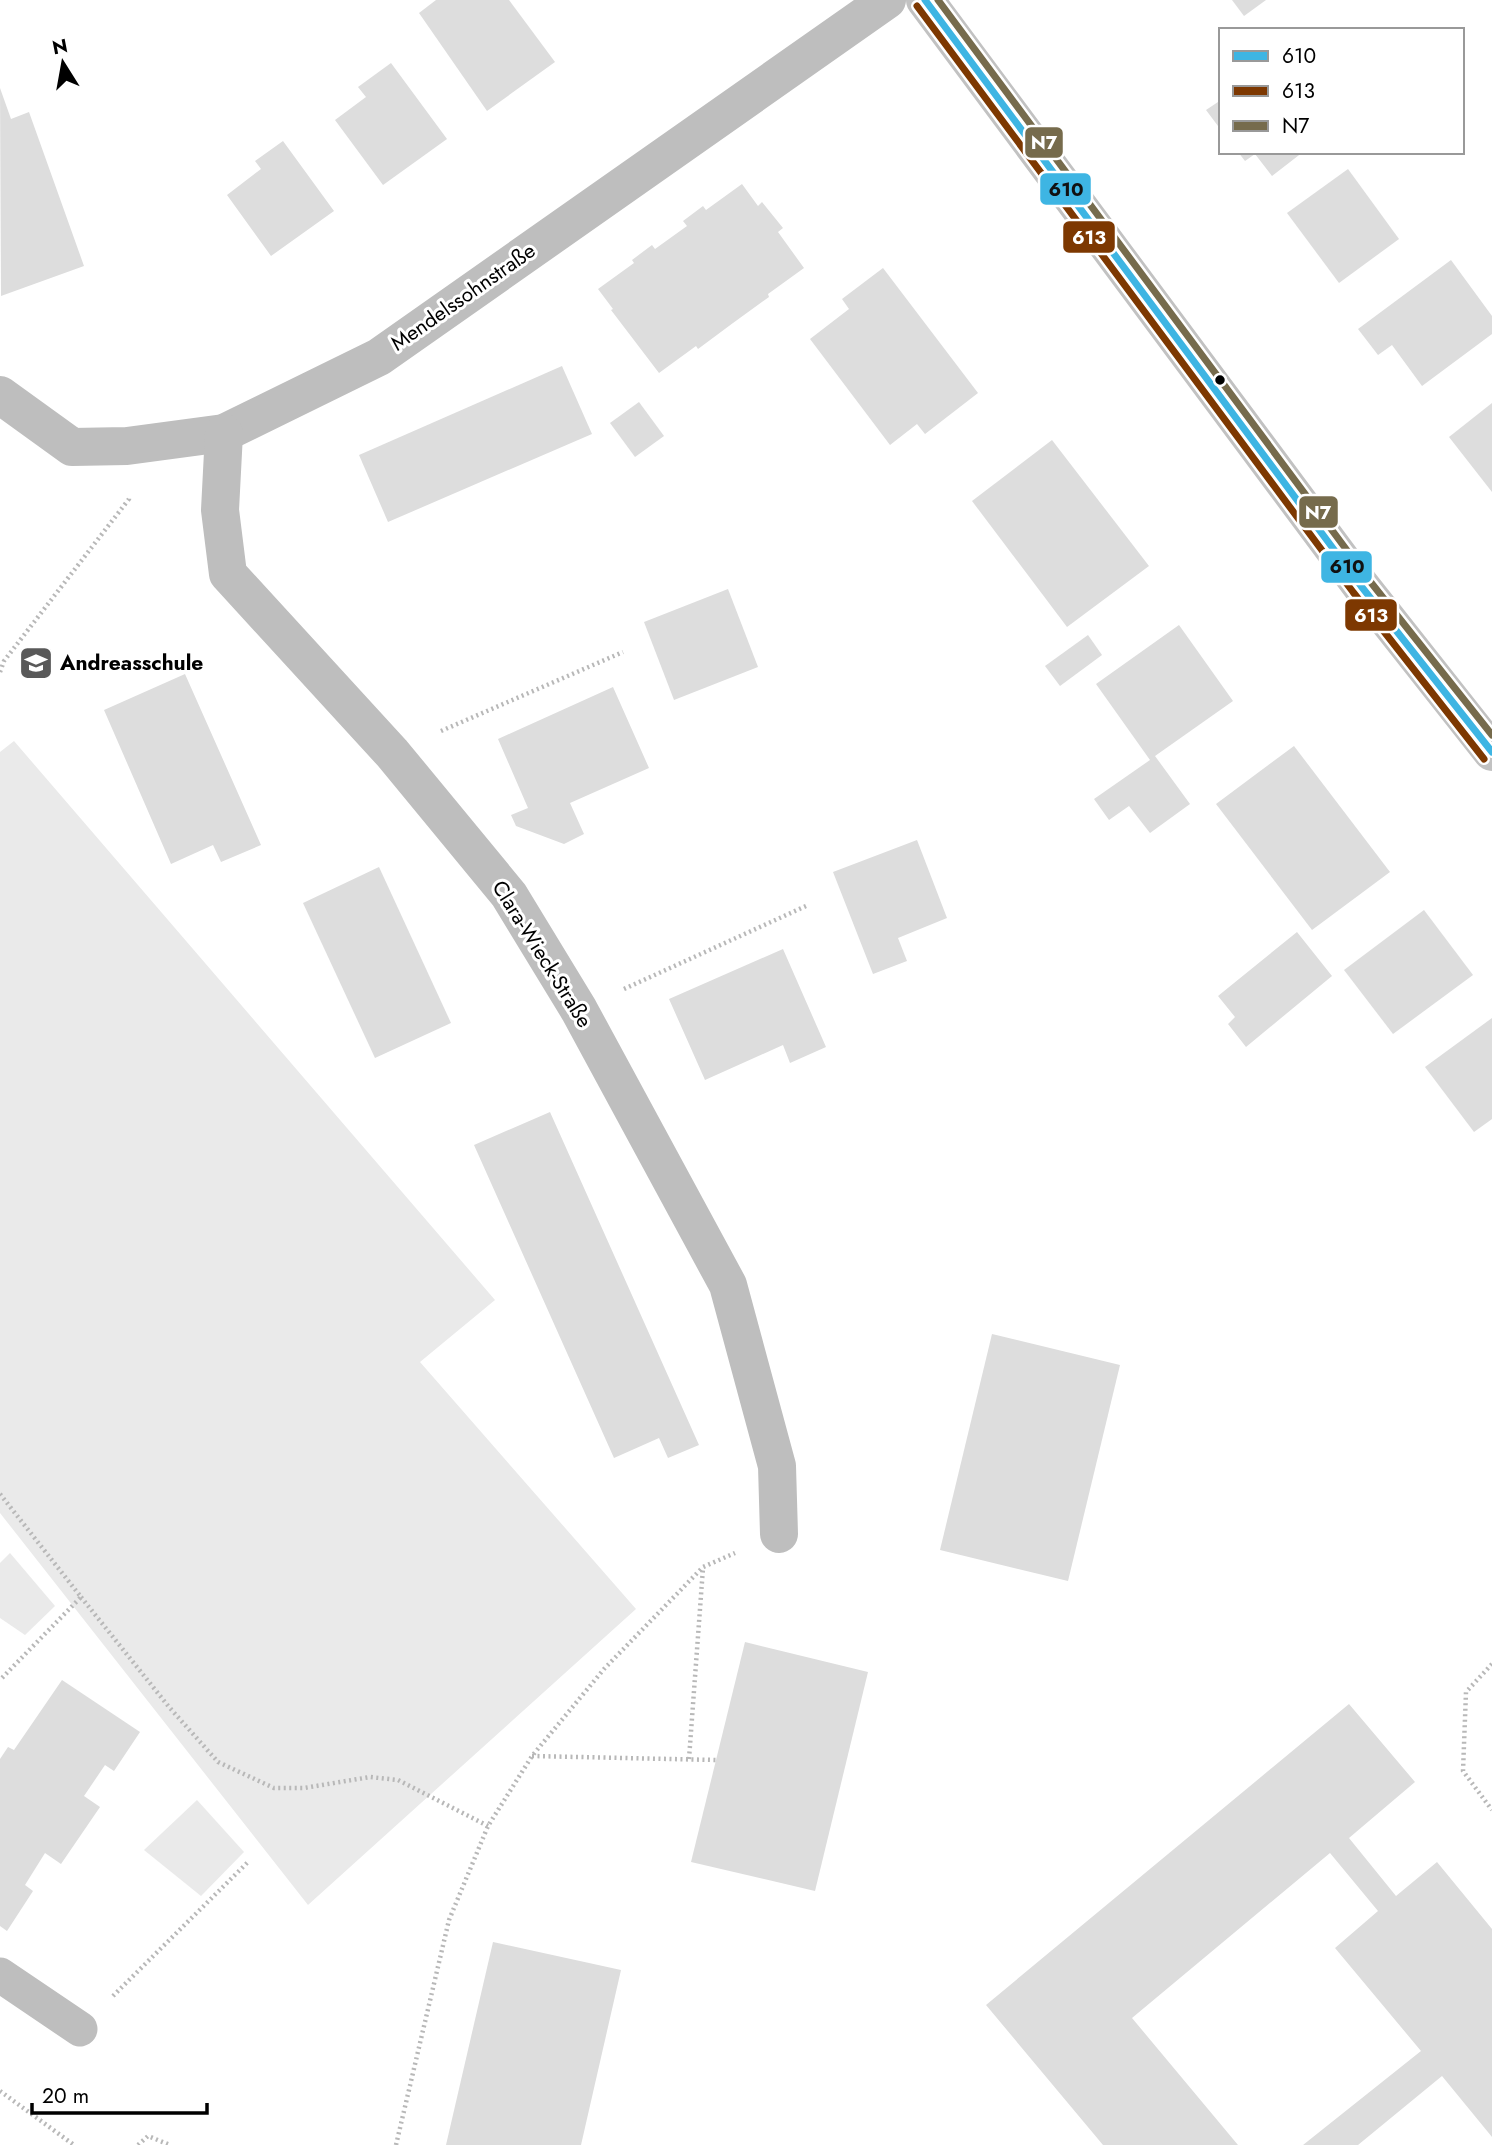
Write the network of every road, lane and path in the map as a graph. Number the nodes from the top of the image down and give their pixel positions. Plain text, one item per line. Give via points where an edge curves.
1 (887, 0) edge
2 (925, 0) edge
3 (0, 395) edge
4 (224, 433) junction
5 (127, 446) junction
6 (623, 652) dead end
7 (0, 671) edge
8 (1492, 752) edge
9 (392, 753) junction
10 (806, 906) dead end
11 (579, 1010) junction
12 (0, 1494) edge
13 (779, 1534) joint
14 (703, 1567) junction
15 (81, 1597) junction
16 (1492, 1664) edge
17 (0, 1680) edge
18 (533, 1756) junction
19 (689, 1759) junction
20 (716, 1760) dead end
21 (1492, 1810) edge
22 (488, 1826) junction
23 (249, 1861) dead end
24 (0, 1975) edge
25 (80, 2029) joint
26 (0, 2091) edge
27 (74, 2145) edge
28 (138, 2145) edge
29 (170, 2145) edge
30 (397, 2145) edge

1 - 4 street, Mendelssohnstraße via 379,356
2 - 8 main road via 1361,586
3 - 5 street, Mendelssohnstraße via 72,447
4 - 5 street, Mendelssohnstraße
4 - 9 street, Clara-Wieck-Straße via 220,510 229,574
5 - 7 path via 130,499
6 - 9 path
9 - 11 street, Clara-Wieck-Straße via 509,895
10 - 11 path
11 - 13 street, Clara-Wieck-Straße via 728,1285 777,1466
12 - 15 path
13 - 14 path
14 - 18 path via 604,1669
14 - 19 path
15 - 17 path
15 - 22 path via 218,1762 274,1788 370,1777 398,1780
16 - 21 path via 1466,1692 1463,1771
18 - 19 path
18 - 22 path
19 - 20 path
22 - 30 path via 449,1920
23 - 25 path
24 - 25 lane
26 - 27 path
28 - 29 path via 148,2136

